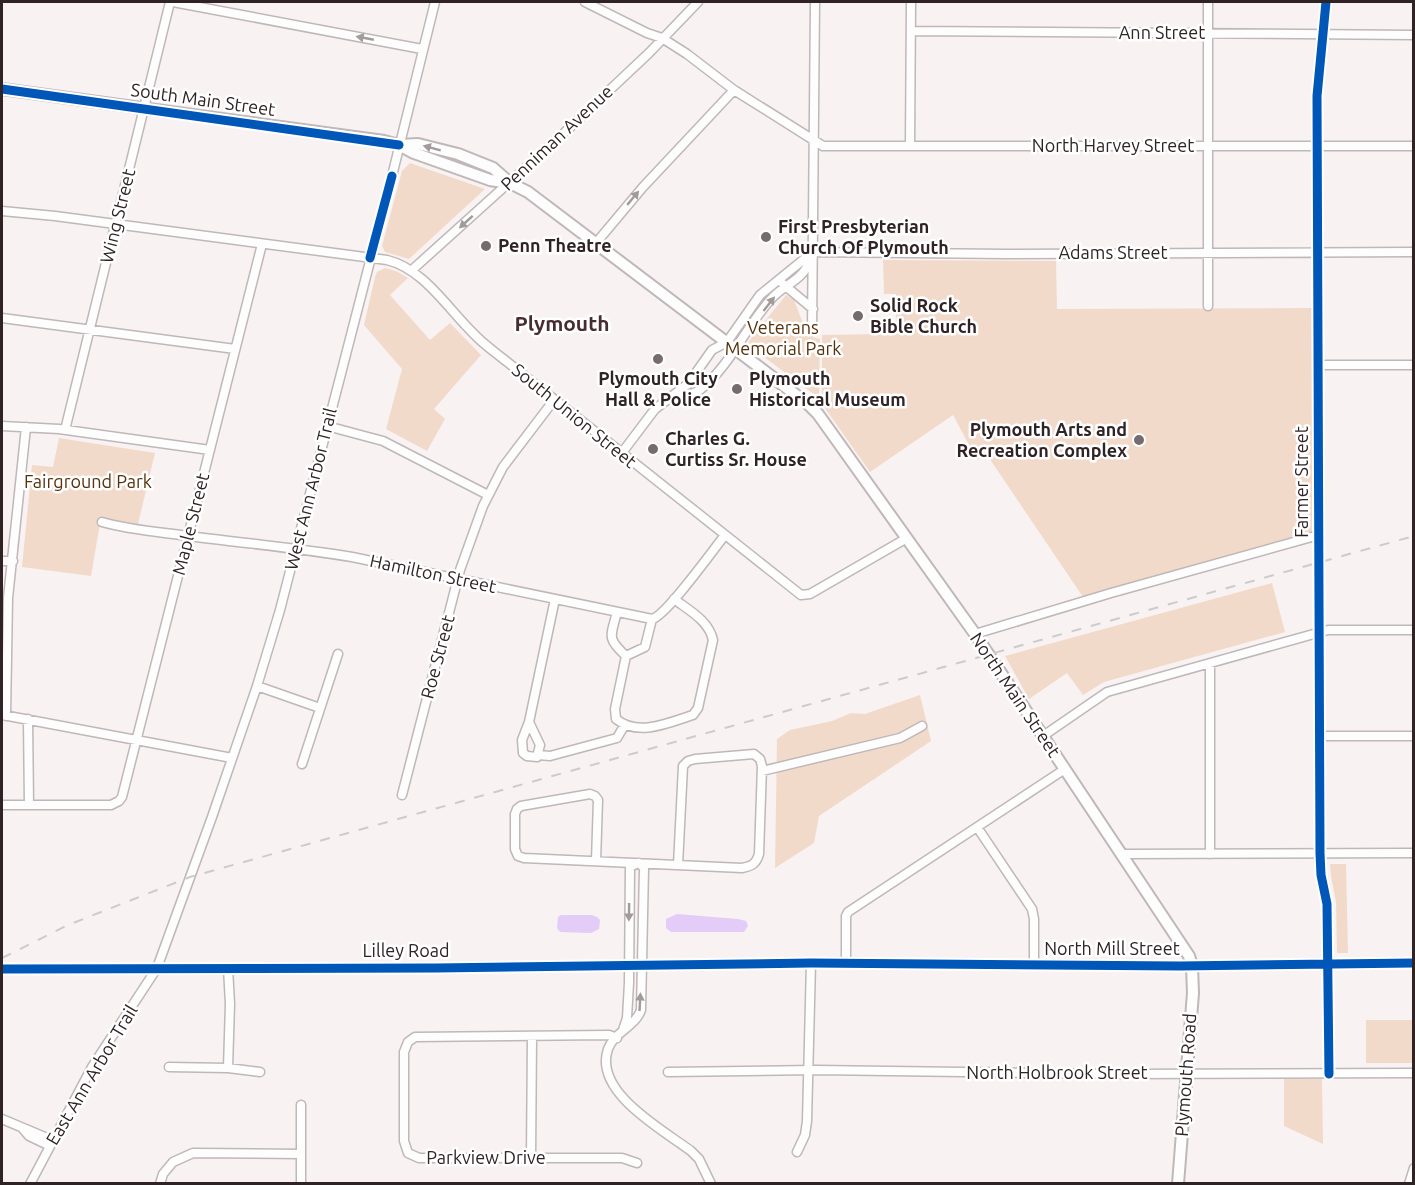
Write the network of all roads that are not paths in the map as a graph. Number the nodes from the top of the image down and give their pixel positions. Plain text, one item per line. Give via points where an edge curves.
1 (171, 2) edge
2 (435, 2) edge
3 (585, 2) edge
4 (698, 2) edge
5 (815, 2) edge
6 (911, 2) edge
7 (1208, 2) edge
8 (1326, 2) edge
9 (911, 31) junction
10 (1208, 33) junction
11 (1322, 34) junction
12 (1413, 35) edge
13 (662, 38) junction
14 (422, 49) junction
15 (2, 89) edge
16 (734, 90) junction
17 (144, 108) junction
18 (814, 139) junction
19 (399, 145) junction
20 (910, 146) junction
21 (1208, 146) junction
22 (1318, 146) junction
23 (1413, 146) edge
24 (510, 183) junction
25 (2, 211) edge
26 (116, 224) junction
27 (597, 243) junction
28 (262, 244) junction
29 (813, 252) junction
30 (1209, 252) junction
31 (1318, 252) junction
32 (1413, 252) edge
33 (370, 258) junction
34 (412, 270) junction
35 (778, 279) junction
36 (787, 288) junction
37 (1208, 306) dead end
38 (813, 309) junction
39 (2, 318) edge
40 (90, 329) junction
41 (812, 331) dead end
42 (727, 342) junction
43 (235, 349) junction
44 (737, 349) junction
45 (1318, 365) junction
46 (1413, 365) edge
47 (670, 398) junction
48 (554, 400) junction
49 (2, 426) edge
50 (327, 426) junction
51 (26, 427) junction
52 (829, 429) joint
53 (65, 430) junction
54 (210, 450) junction
55 (621, 453) junction
56 (488, 495) junction
57 (102, 522) dead end
58 (725, 535) junction
59 (1319, 535) junction
60 (188, 536) junction
61 (907, 538) junction
62 (296, 549) junction
63 (2, 561) edge
64 (13, 561) junction
65 (458, 579) junction
66 (555, 598) junction
67 (674, 599) junction
68 (616, 612) junction
69 (652, 619) junction
70 (1413, 630) edge
71 (1320, 632) junction
72 (975, 634) junction
73 (338, 654) dead end
74 (626, 656) junction
75 (1210, 664) junction
76 (257, 686) junction
77 (320, 708) junction
78 (4, 715) edge
79 (28, 719) junction
80 (530, 722) junction
81 (624, 726) junction
82 (922, 726) dead end
83 (1043, 736) junction
84 (1320, 736) junction
85 (1413, 736) edge
86 (136, 739) junction
87 (538, 755) junction
88 (232, 758) junction
89 (302, 764) dead end
90 (1065, 769) junction
91 (762, 771) junction
92 (402, 795) dead end
93 (2, 805) edge
94 (29, 805) junction
95 (977, 828) junction
96 (1413, 853) edge
97 (1122, 854) junction
98 (1210, 854) junction
99 (1320, 854) junction
100 (596, 861) junction
101 (639, 863) junction
102 (678, 865) junction
103 (846, 962) junction
104 (811, 963) junction
105 (1327, 963) junction
106 (1413, 963) edge
107 (1034, 965) junction
108 (628, 966) junction
109 (641, 966) junction
110 (1192, 966) junction
111 (157, 968) junction
112 (228, 968) junction
113 (2, 969) edge
114 (620, 1034) junction
115 (532, 1036) junction
116 (169, 1067) dead end
117 (228, 1068) junction
118 (809, 1071) junction
119 (260, 1072) dead end
120 (668, 1072) dead end
121 (1188, 1073) junction
122 (1413, 1073) edge
123 (1329, 1074) junction
124 (302, 1105) dead end
125 (2, 1119) edge
126 (51, 1143) junction
127 (797, 1152) dead end
128 (301, 1154) junction
129 (531, 1158) junction
130 (637, 1163) dead end
131 (1413, 1168) edge
132 (30, 1184) edge
133 (160, 1184) edge
134 (301, 1184) edge
135 (711, 1184) edge
136 (1178, 1184) edge
137 (1409, 1184) edge

14 -> 1 street
1 - 17 street, Wing Street
2 - 14 street, West Ann Arbor Trail
3 - 13 street, North Harvey Street
4 - 13 street, Penniman Avenue
5 - 18 street
6 - 9 street
7 - 10 street
8 - 11 street, Farmer Street
9 - 10 street, Ann Street
9 - 20 street
10 - 11 street, Ann Street
10 - 21 street
11 - 12 street, Ann Street
11 - 22 street, Farmer Street via 1317,85
13 - 16 street, North Harvey Street
13 - 24 street, Penniman Avenue
14 - 19 street, West Ann Arbor Trail
15 - 17 main road, South Main Street
16 - 18 street, North Harvey Street
27 -> 16 street via 643,187
17 - 19 main road, South Main Street
17 - 26 street, Wing Street
18 - 20 street, North Harvey Street via 823,146
18 - 29 street
19 - 24 main road, South Main Street via 489,180
19 - 33 street, West Ann Arbor Trail
20 - 21 street, North Harvey Street
21 - 22 street, North Harvey Street
21 - 30 street
22 - 23 street, North Harvey Street
22 - 31 street, Farmer Street
24 - 27 main road, South Main Street
24 -> 34 street, Penniman Avenue
25 - 26 street, South Union Street
26 - 28 street, South Union Street
26 - 40 street, Wing Street
27 - 42 main road, South Main Street
28 - 33 street, South Union Street
28 - 43 street, Maple Street
29 - 30 street, Adams Street
29 - 35 street
29 - 36 street via 804,273
29 - 38 street
30 - 31 street, Adams Street
30 - 37 street
31 - 32 street, Adams Street
31 - 45 street, Farmer Street
33 - 34 street, South Union Street via 395,262
33 - 50 street, West Ann Arbor Trail
34 - 48 street, South Union Street via 476,337
35 - 36 street
35 - 42 street via 760,295
36 - 38 street
44 -> 36 street via 774,296
38 - 41 street
39 - 40 street
40 - 43 street
40 - 53 street, Wing Street
42 - 44 main road, South Main Street
42 - 47 street via 712,350 688,384
43 - 54 street, Maple Street
44 - 47 street via 702,389
44 - 52 main road, South Main Street via 808,404
45 - 46 street
45 - 59 street, Farmer Street
47 - 55 street via 651,414
48 - 55 street, South Union Street
48 - 56 street, Roe Street via 508,460
49 - 51 street
50 - 56 street via 383,441
50 - 62 street, West Ann Arbor Trail
51 - 53 street
51 - 64 street
52 - 61 main road, North Main Street
53 - 54 street
54 - 60 street, Maple Street
55 - 58 street, South Union Street
56 - 65 street, Roe Street
57 - 60 street, Hamilton Street
58 - 61 street, South Union Street via 798,594 807,595
58 - 67 street
59 - 71 street, Farmer Street
59 - 72 street
60 - 62 street, Hamilton Street
60 - 86 street, Maple Street
61 - 72 main road, North Main Street
62 - 65 street, Hamilton Street
62 - 76 street, West Ann Arbor Trail
63 - 64 street
64 - 78 street
65 - 66 street, Hamilton Street
65 - 92 street, Roe Street
66 - 68 street, Hamilton Street
66 - 80 street
67 - 69 street via 658,618
67 - 81 street via 707,624 713,640 698,708 693,715 642,729
68 - 69 street, Hamilton Street
68 - 74 street via 612,641
69 - 74 street via 645,646
70 - 71 street
71 - 75 street
71 - 84 street, Farmer Street
72 - 83 main road, North Main Street
73 - 77 street
74 - 81 street via 615,709 616,719
75 - 83 street via 1107,692
75 - 98 street
76 - 77 street
76 - 88 street, West Ann Arbor Trail
77 - 89 street
78 - 79 street
79 - 86 street
79 - 94 street
80 - 87 street via 540,745
80 - 87 street via 522,740 523,753
81 - 87 street via 617,738 550,756
82 - 91 street via 900,738
83 - 90 main road, North Main Street
84 - 85 street
84 - 99 street, Farmer Street
86 - 88 street
86 - 94 street, Maple Street via 117,803
88 - 111 street, West Ann Arbor Trail
90 - 95 street
90 - 97 main road, North Main Street
91 - 102 street via 757,862 742,868
91 - 102 street via 760,759 754,754 695,759 683,766
93 - 94 street
95 - 103 street via 847,914
95 - 107 street via 1032,909
96 - 99 street
97 - 98 street
97 - 110 main road, North Main Street
98 - 99 street
99 - 105 street, Farmer Street via 1327,903
100 - 100 street via 518,856 517,809 595,796
100 - 101 street
101 - 102 street
101 -> 108 street via 630,867
101 - 109 street via 644,868
103 - 104 street, North Mill Street
103 - 107 street, North Mill Street
104 - 109 street, Lilley Road
104 - 118 street
105 - 106 street, North Mill Street
105 - 110 street, North Mill Street
105 - 123 street, Farmer Street
107 - 110 street, North Mill Street
108 - 109 street, Lilley Road
108 - 112 street, Lilley Road
108 - 114 street via 627,1018
114 -> 109 street via 634,1022 640,1010
110 - 121 main road, Plymouth Road
111 - 112 street, Lilley Road
111 - 113 street, Lilley Road
111 - 126 street, East Ann Arbor Trail via 92,1067
112 - 117 street
114 - 115 street, Parkview Drive
114 - 135 street via 611,1043 607,1060 618,1091 643,1117 699,1159
115 - 129 street
115 - 129 street, Parkview Drive via 415,1037 404,1048 406,1150 418,1158
116 - 117 street
117 - 119 street
118 - 120 street, North Holbrook Street
118 - 121 street, North Holbrook Street
118 - 127 street via 805,1135
121 - 123 street, North Holbrook Street
121 - 136 main road, Plymouth Road
122 - 123 street, North Holbrook Street
124 - 128 street
125 - 126 street
126 - 132 street, East Ann Arbor Trail
128 - 133 street via 193,1153 173,1162 163,1173
128 - 134 street
129 - 130 street, Parkview Drive via 622,1158
131 - 137 street

